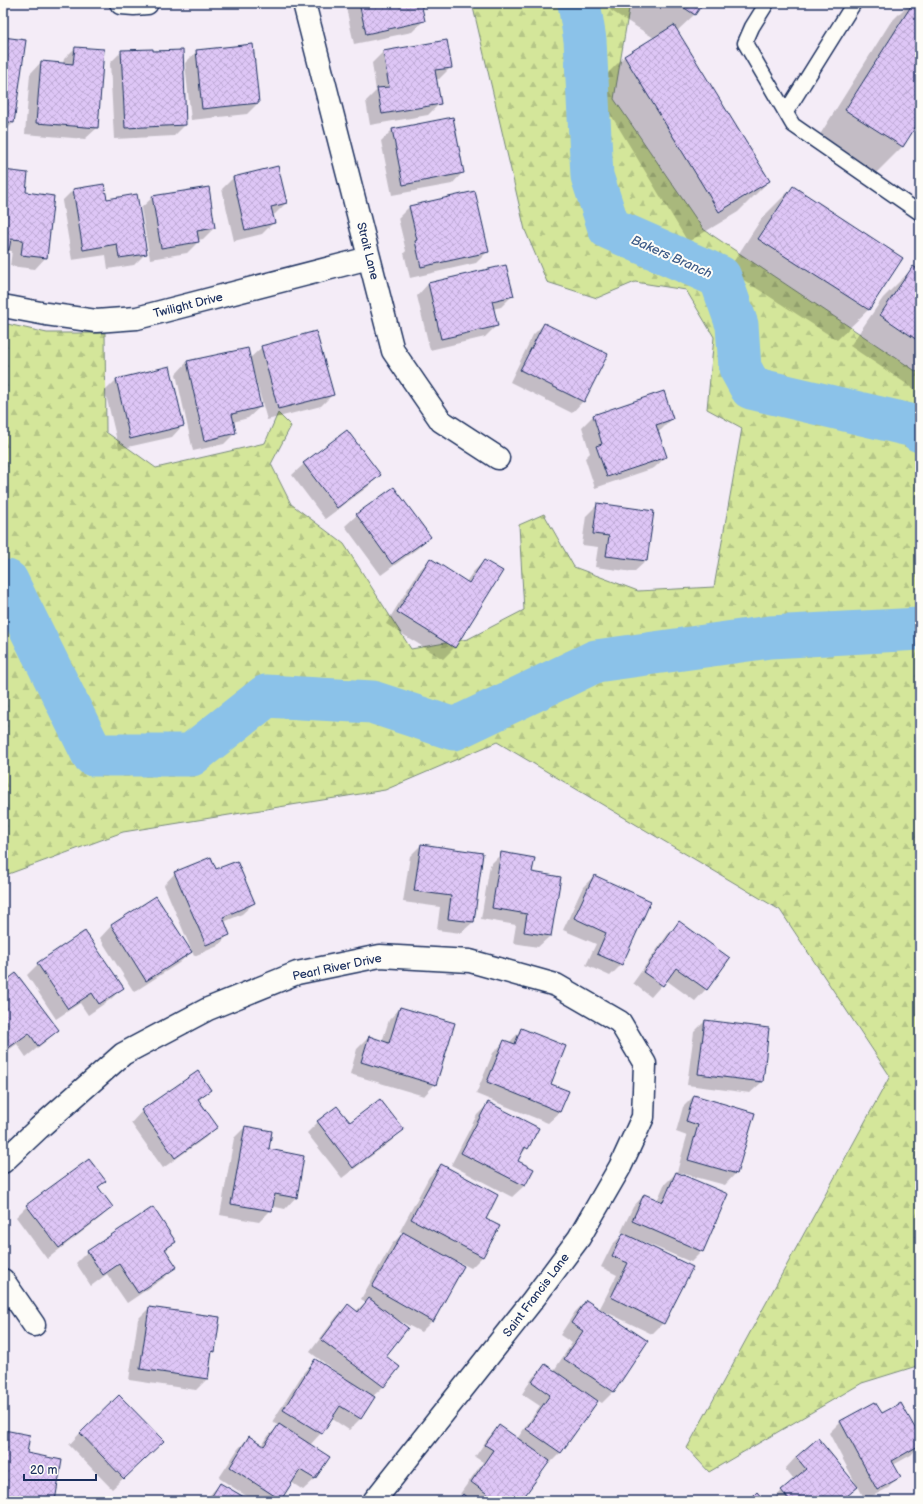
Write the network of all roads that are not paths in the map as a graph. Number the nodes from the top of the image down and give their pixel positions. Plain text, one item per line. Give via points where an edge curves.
1 (120, 3) edge
2 (147, 3) edge
3 (304, 3) edge
4 (767, 3) edge
5 (854, 3) edge
6 (786, 112) junction
7 (920, 213) edge
8 (370, 258) junction
9 (3, 306) edge
10 (498, 458) dead end
11 (645, 1064) joint
12 (3, 1162) edge
13 (3, 1280) edge
14 (34, 1325) dead end
15 (374, 1501) edge

1 - 2 street
3 - 8 street, Strait Lane
4 - 6 lane via 745,43
5 - 6 lane
6 - 7 lane via 793,125
8 - 9 street, Twilight Drive via 137,318 96,321
8 - 10 street, Strait Lane via 393,350 441,421
11 - 12 street, Pearl River Drive via 620,1022 556,985 470,961 380,956 296,973 208,1009 123,1054
11 - 15 street, Saint Francis Lane via 643,1117 620,1167 579,1238
13 - 14 street

